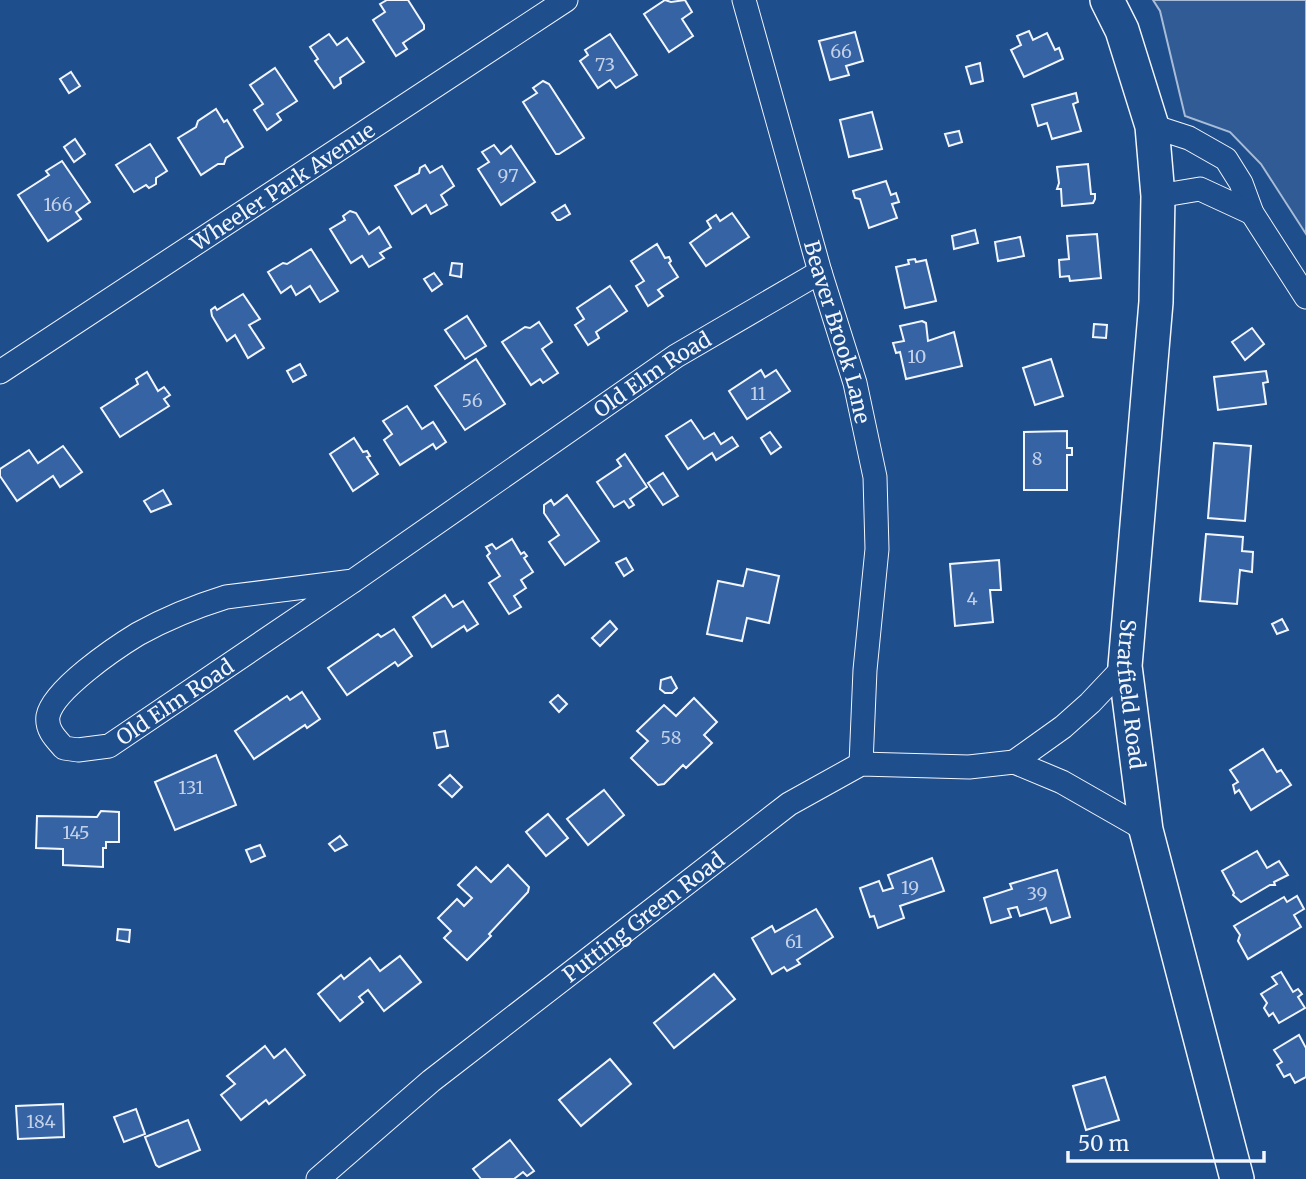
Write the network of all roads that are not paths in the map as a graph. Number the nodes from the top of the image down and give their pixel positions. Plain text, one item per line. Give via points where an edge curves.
1 (566, 0) edge
2 (744, 0) edge
3 (1107, 0) edge
4 (1152, 126) junction
5 (1158, 196) junction
6 (1252, 213) junction
7 (820, 272) junction
8 (1306, 297) edge
9 (2, 366) edge
10 (353, 581) junction
11 (1125, 666) junction
12 (1014, 762) junction
13 (861, 764) junction
14 (1146, 830) junction
15 (318, 1179) edge
16 (1237, 1179) edge

1 - 9 street, Wheeler Park Avenue
2 - 7 street, Beaver Brook Lane
3 - 4 main road, Stratfield Road via 1122,30
4 - 5 main road, Stratfield Road
4 - 6 street via 1189,138 1226,159
5 - 6 street via 1200,188
5 - 11 main road, Stratfield Road via 1156,302
6 - 8 street
7 - 10 street, Old Elm Road via 676,356
7 - 13 street, Beaver Brook Lane via 855,383 875,477 877,549
10 - 10 street, Old Elm Road via 109,746 64,748 50,731 53,703 80,676 138,634 226,597
11 - 12 street via 1063,727
11 - 14 main road, Stratfield Road
12 - 13 street
12 - 14 street via 1062,782
13 - 15 street, Putting Green Road via 789,804 431,1081
14 - 16 main road, Stratfield Road

